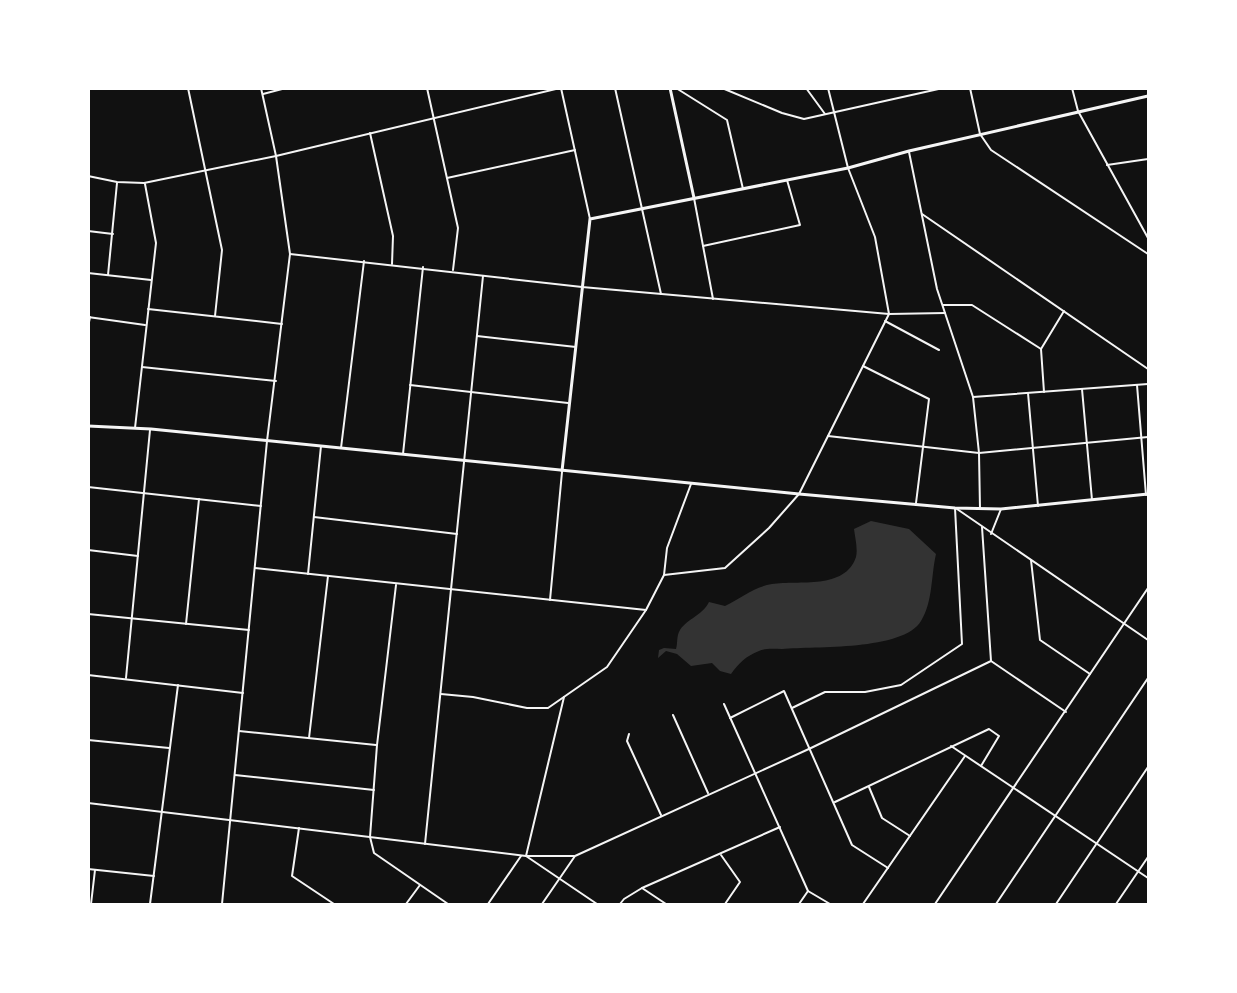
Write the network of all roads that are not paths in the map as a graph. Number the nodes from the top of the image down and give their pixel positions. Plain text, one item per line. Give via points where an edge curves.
1 (188, 88) edge
2 (261, 88) edge
3 (286, 88) edge
4 (427, 88) edge
5 (560, 88) edge
6 (615, 88) edge
7 (670, 88) edge
8 (675, 88) edge
9 (722, 88) edge
10 (806, 88) edge
11 (828, 88) edge
12 (943, 88) edge
13 (970, 88) edge
14 (1072, 88) edge
15 (262, 94) junction
16 (1149, 96) edge
17 (834, 111) junction
18 (1078, 111) junction
19 (825, 114) junction
20 (433, 118) junction
21 (370, 133) junction
22 (980, 134) junction
23 (575, 150) junction
24 (909, 151) junction
25 (276, 156) junction
26 (1149, 159) edge
27 (1107, 165) junction
28 (848, 168) junction
29 (207, 170) junction
30 (88, 176) edge
31 (447, 178) junction
32 (787, 180) junction
33 (117, 182) junction
34 (144, 183) junction
35 (743, 189) junction
36 (694, 198) junction
37 (641, 209) junction
38 (922, 214) junction
39 (590, 219) junction
40 (88, 231) edge
41 (113, 234) junction
42 (1149, 238) edge
43 (703, 246) junction
44 (290, 254) junction
45 (1149, 254) edge
46 (364, 261) junction
47 (392, 264) junction
48 (423, 267) junction
49 (453, 270) junction
50 (88, 273) edge
51 (108, 275) junction
52 (483, 275) junction
53 (151, 280) junction
54 (582, 287) junction
55 (661, 294) junction
56 (712, 299) junction
57 (943, 305) junction
58 (148, 309) junction
59 (1064, 311) junction
60 (945, 313) junction
61 (889, 314) junction
62 (215, 316) junction
63 (89, 317) edge
64 (885, 321) junction
65 (282, 324) junction
66 (146, 325) junction
67 (88, 327) edge
68 (477, 336) junction
69 (576, 346) junction
70 (1041, 349) junction
71 (939, 350) dead end
72 (863, 366) junction
73 (142, 367) junction
74 (1149, 369) edge
75 (276, 381) junction
76 (1149, 384) edge
77 (410, 385) junction
78 (1137, 385) junction
79 (1082, 389) junction
80 (472, 392) junction
81 (1044, 392) junction
82 (1028, 393) junction
83 (973, 397) junction
84 (570, 403) junction
85 (88, 426) edge
86 (135, 428) junction
87 (151, 429) junction
88 (828, 436) junction
89 (1149, 436) edge
90 (1141, 437) junction
91 (267, 441) junction
92 (1088, 442) junction
93 (321, 446) junction
94 (923, 446) junction
95 (1033, 447) junction
96 (340, 448) junction
97 (979, 453) junction
98 (403, 454) junction
99 (466, 461) junction
100 (562, 471) junction
101 (692, 484) junction
102 (88, 487) edge
103 (144, 493) junction
104 (799, 494) junction
105 (1147, 494) edge
106 (199, 499) junction
107 (1092, 500) junction
108 (916, 503) junction
109 (261, 506) junction
110 (1038, 506) junction
111 (955, 507) junction
112 (980, 509) junction
113 (1001, 509) junction
114 (314, 517) junction
115 (982, 527) junction
116 (458, 534) junction
117 (991, 534) junction
118 (88, 550) edge
119 (138, 556) junction
120 (1031, 560) junction
121 (255, 568) junction
122 (308, 574) junction
123 (664, 575) junction
124 (328, 576) junction
125 (396, 584) junction
126 (1149, 588) edge
127 (452, 590) junction
128 (550, 600) junction
129 (646, 610) junction
130 (88, 614) edge
131 (130, 618) junction
132 (186, 624) junction
133 (1125, 624) junction
134 (249, 630) junction
135 (1149, 639) edge
136 (992, 661) junction
137 (88, 675) edge
138 (1091, 675) junction
139 (126, 678) junction
140 (1149, 678) edge
141 (178, 685) junction
142 (243, 693) junction
143 (441, 694) junction
144 (564, 696) junction
145 (724, 704) dead end
146 (792, 708) junction
147 (1066, 712) junction
148 (673, 715) dead end
149 (730, 718) junction
150 (239, 730) junction
151 (629, 734) dead end
152 (309, 738) junction
153 (88, 740) edge
154 (377, 745) junction
155 (951, 746) junction
156 (170, 748) junction
157 (811, 748) junction
158 (965, 756) junction
159 (981, 766) junction
160 (1149, 767) edge
161 (755, 773) junction
162 (235, 775) junction
163 (869, 787) junction
164 (374, 790) junction
165 (1014, 790) junction
166 (708, 793) junction
167 (835, 802) junction
168 (88, 803) edge
169 (162, 811) junction
170 (661, 815) junction
171 (1056, 816) junction
172 (230, 819) junction
173 (780, 827) junction
174 (299, 828) junction
175 (910, 836) junction
176 (370, 837) junction
177 (425, 843) junction
178 (1098, 843) junction
179 (720, 854) junction
180 (521, 856) junction
181 (526, 856) junction
182 (575, 856) junction
183 (1149, 857) edge
184 (888, 868) junction
185 (88, 869) edge
186 (95, 870) junction
187 (1139, 872) junction
188 (154, 876) junction
189 (1149, 878) edge
190 (559, 879) junction
191 (420, 885) junction
192 (642, 888) junction
193 (808, 891) junction
194 (328, 900) junction
195 (91, 904) edge
196 (150, 904) edge
197 (222, 904) edge
198 (325, 904) edge
199 (334, 904) edge
200 (406, 904) edge
201 (448, 904) edge
202 (488, 904) edge
203 (542, 904) edge
204 (597, 904) edge
205 (620, 904) edge
206 (666, 904) edge
207 (725, 904) edge
208 (799, 904) edge
209 (830, 904) edge
210 (863, 904) edge
211 (935, 904) edge
212 (996, 904) edge
213 (1056, 904) edge
214 (1116, 904) edge

1 - 29 street
2 - 15 street
3 - 15 street
4 - 20 street
5 - 20 street
5 - 23 street
6 - 37 street
7 - 36 street
8 - 35 street via 727,120
9 - 19 street via 804,119
10 - 19 street
11 - 17 street
12 - 17 street
13 - 22 street
14 - 18 street
15 - 25 street
16 - 18 street
17 - 19 street
17 - 28 street
18 - 22 street
18 - 27 street
20 - 21 street
20 - 31 street
21 - 25 street
21 - 47 street via 393,236
22 - 24 street
22 - 45 street via 991,150
23 - 31 street
23 - 39 street
24 - 28 street
24 - 38 street
25 - 29 street
25 - 44 street
26 - 27 street
27 - 42 street
28 - 32 street
28 - 61 street via 875,237
29 - 34 street
29 - 62 street via 222,250
30 - 33 street
31 - 49 street via 458,228
32 - 35 street
32 - 43 street via 800,225
33 - 34 street
33 - 41 street
34 - 53 street via 156,243
35 - 36 street
36 - 37 street
36 - 43 street
37 - 39 street
37 - 55 street
38 - 57 street
38 - 59 street
39 - 54 street
40 - 41 street
41 - 51 street
43 - 56 street
44 - 46 street
44 - 65 street
46 - 47 street
46 - 96 street
47 - 48 street
48 - 49 street
48 - 77 street
49 - 52 street
50 - 51 street
51 - 53 street
52 - 54 street
52 - 68 street
53 - 58 street
54 - 55 street
54 - 69 street
55 - 56 street
56 - 61 street
57 - 60 street
57 - 70 street via 972,304
58 - 62 street
58 - 66 street
59 - 70 street
59 - 74 street
60 - 61 street
60 - 83 street
61 - 64 street
62 - 65 street
63 - 66 street
63 - 67 street
64 - 71 street
64 - 72 street
65 - 75 street
66 - 73 street
68 - 69 street
68 - 80 street
69 - 84 street
70 - 81 street
72 - 88 street
72 - 94 street via 929,399
73 - 75 street
73 - 86 street
75 - 91 street
76 - 78 street
77 - 80 street
77 - 98 street
78 - 79 street
78 - 90 street
79 - 81 street
79 - 92 street
80 - 84 street
80 - 99 street
81 - 82 street
82 - 83 street
82 - 95 street
83 - 97 street
84 - 100 street
85 - 86 street
86 - 87 street
87 - 91 street
87 - 103 street
88 - 94 street
88 - 104 street
89 - 90 street
90 - 92 street
90 - 105 street
91 - 93 street
91 - 109 street
92 - 95 street
92 - 107 street
93 - 96 street
93 - 114 street
94 - 97 street
94 - 108 street
95 - 97 street
95 - 110 street
96 - 98 street
97 - 112 street
98 - 99 street
99 - 100 street
99 - 116 street
100 - 101 street
100 - 128 street
101 - 104 street
101 - 123 street via 667,548
102 - 103 street
103 - 106 street
103 - 119 street
104 - 108 street
104 - 123 street via 769,528 724,568
105 - 107 street
106 - 109 street
106 - 132 street
107 - 110 street
108 - 111 street
109 - 121 street
110 - 113 street
111 - 112 street
111 - 115 street
111 - 146 street via 962,644 901,685 865,692 825,692
112 - 113 street
113 - 117 street
114 - 116 street
114 - 122 street
115 - 117 street
115 - 136 street
116 - 127 street
117 - 120 street
118 - 119 street
119 - 131 street
120 - 133 street
120 - 138 street via 1040,640
121 - 122 street
121 - 134 street
122 - 124 street
123 - 129 street
124 - 125 street
124 - 152 street
125 - 127 street
125 - 154 street
126 - 133 street
127 - 128 street
127 - 143 street
128 - 129 street
129 - 144 street via 607,667
130 - 131 street
131 - 132 street
131 - 139 street
132 - 134 street
133 - 135 street
133 - 138 street
134 - 142 street
136 - 147 street
136 - 157 street
137 - 139 street
138 - 147 street
139 - 141 street
140 - 171 street
141 - 142 street
141 - 156 street
142 - 150 street
143 - 144 street via 538,708 548,708
143 - 177 street
144 - 181 street
145 - 149 street
146 - 149 street via 784,691
146 - 157 street
147 - 165 street
148 - 166 street
149 - 161 street
150 - 152 street
150 - 162 street
151 - 170 street via 627,741
152 - 154 street
153 - 156 street
154 - 164 street
155 - 158 street
155 - 159 street via 989,729 999,736
155 - 163 street
156 - 169 street
157 - 161 street
157 - 167 street
158 - 159 street
158 - 175 street
159 - 165 street
160 - 178 street
161 - 166 street
161 - 173 street
162 - 164 street
162 - 172 street
163 - 167 street
163 - 175 street via 882,818
164 - 176 street
165 - 171 street
165 - 211 street
166 - 170 street
167 - 184 street via 852,845
168 - 169 street
169 - 172 street
169 - 188 street
170 - 182 street
171 - 178 street
171 - 212 street
172 - 174 street
172 - 197 street
173 - 179 street
173 - 193 street
174 - 176 street
174 - 194 street via 292,876
175 - 184 street
176 - 177 street
176 - 191 street via 374,853
177 - 180 street
178 - 187 street
178 - 213 street
179 - 192 street
179 - 207 street via 740,882
180 - 181 street
180 - 202 street
181 - 182 street
181 - 190 street
182 - 190 street
183 - 187 street
184 - 210 street
185 - 186 street
186 - 188 street
186 - 195 street
187 - 189 street
187 - 214 street
188 - 196 street
190 - 203 street
190 - 204 street
191 - 200 street
191 - 201 street
192 - 205 street
192 - 206 street
193 - 208 street
193 - 209 street
194 - 198 street
194 - 199 street

